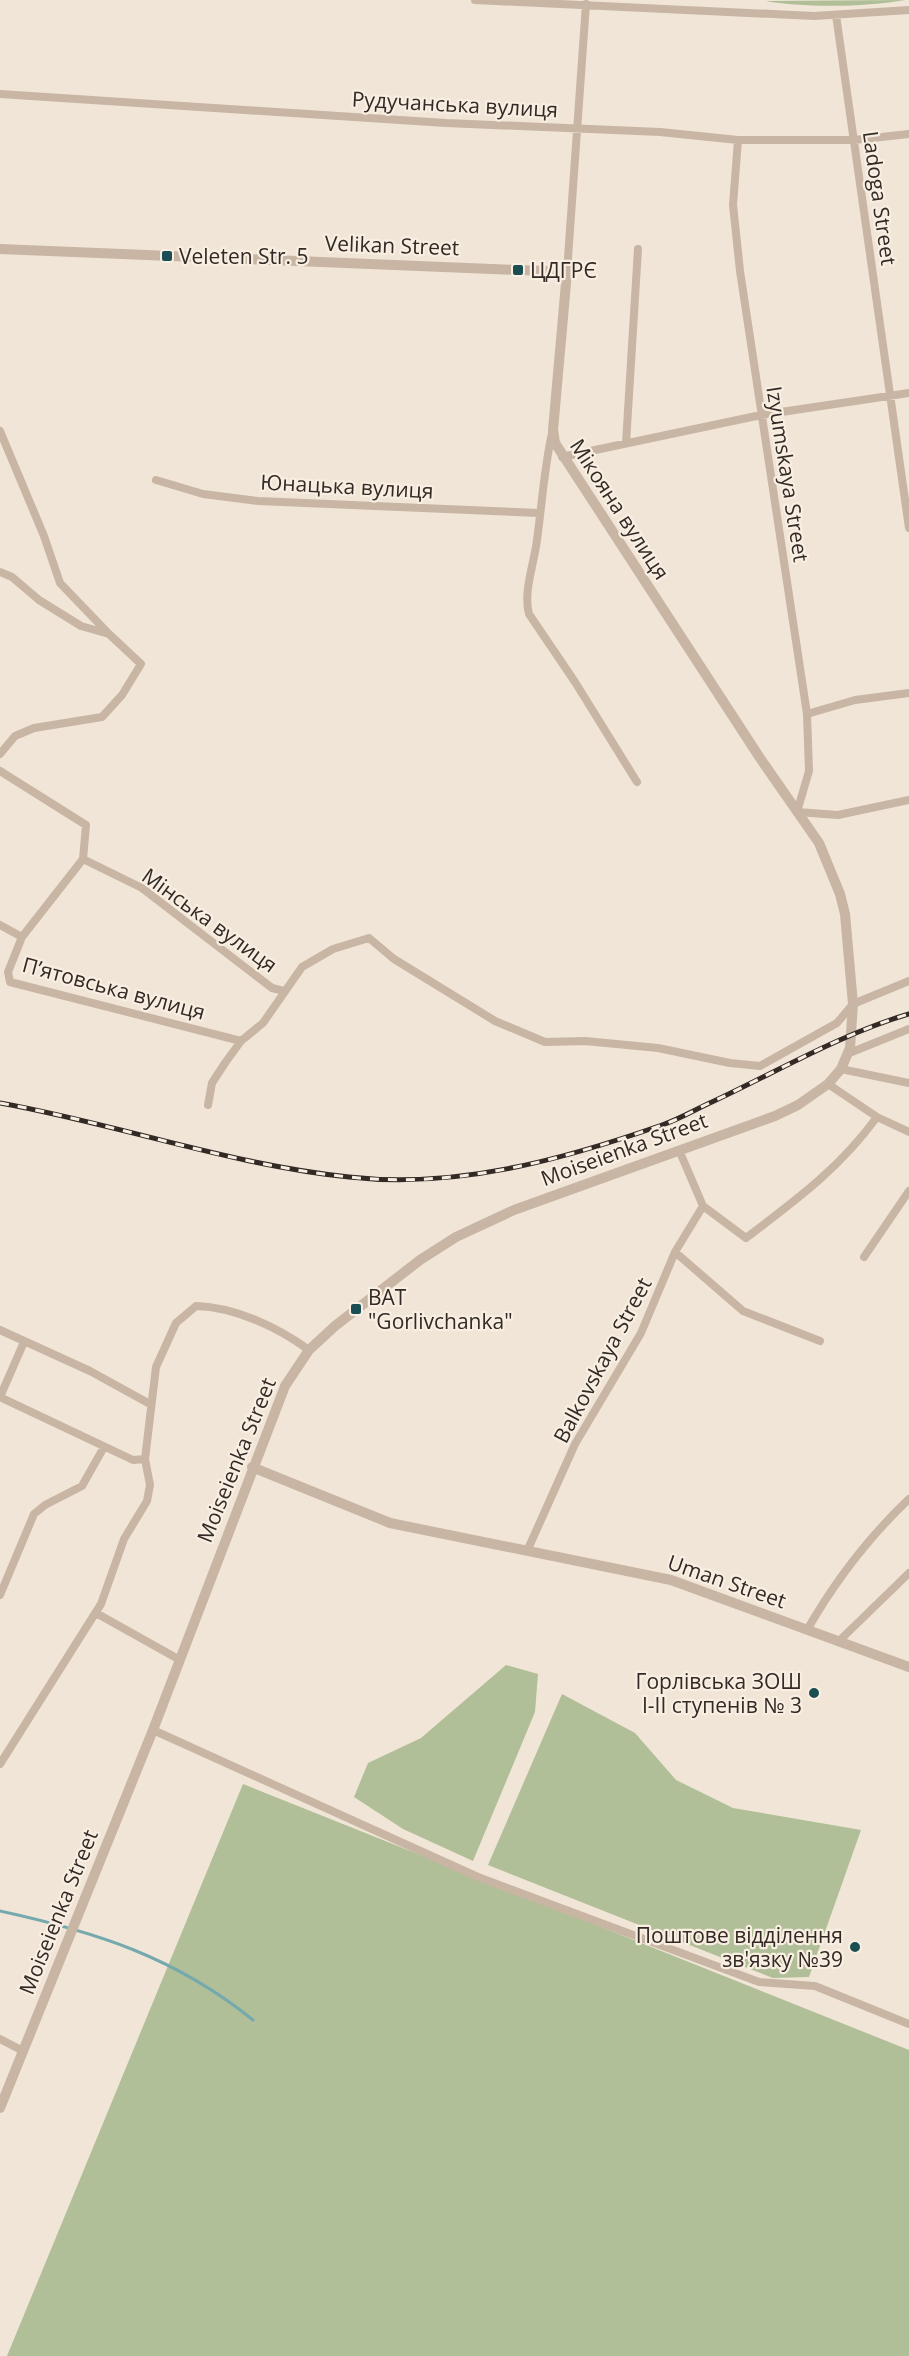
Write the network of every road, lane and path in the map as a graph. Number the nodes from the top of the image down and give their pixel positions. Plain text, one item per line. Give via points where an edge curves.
1 (476, 0) edge
2 (586, 4) junction
3 (909, 10) edge
4 (836, 15) junction
5 (0, 94) edge
6 (576, 128) junction
7 (909, 134) edge
8 (738, 140) junction
9 (854, 140) junction
10 (0, 249) edge
11 (638, 249) dead end
12 (567, 272) junction
13 (909, 393) edge
14 (889, 397) junction
15 (760, 416) junction
16 (0, 430) edge
17 (553, 430) junction
18 (626, 443) junction
19 (562, 457) junction
20 (156, 480) dead end
21 (540, 513) junction
22 (909, 528) edge
23 (0, 572) edge
24 (109, 634) junction
25 (909, 693) edge
26 (807, 714) junction
27 (0, 754) edge
28 (0, 771) edge
29 (637, 782) dead end
30 (909, 800) edge
31 (797, 812) junction
32 (84, 859) junction
33 (0, 925) edge
34 (22, 937) junction
35 (909, 981) edge
36 (284, 991) junction
37 (853, 1004) junction
38 (909, 1029) edge
39 (241, 1041) junction
40 (848, 1051) junction
41 (841, 1069) junction
42 (909, 1083) edge
43 (828, 1084) junction
44 (208, 1106) dead end
45 (877, 1117) junction
46 (909, 1132) edge
47 (679, 1150) junction
48 (909, 1191) edge
49 (703, 1206) junction
50 (675, 1252) junction
51 (864, 1257) dead end
52 (0, 1330) edge
53 (820, 1341) dead end
54 (24, 1342) junction
55 (309, 1350) junction
56 (0, 1397) edge
57 (150, 1404) junction
58 (104, 1447) junction
59 (145, 1459) junction
60 (252, 1467) junction
61 (909, 1499) edge
62 (528, 1549) junction
63 (909, 1573) edge
64 (0, 1595) edge
65 (96, 1613) junction
66 (807, 1630) junction
67 (838, 1642) junction
68 (180, 1660) junction
69 (909, 1666) edge
70 (153, 1730) junction
71 (0, 1764) edge
72 (909, 2024) edge
73 (0, 2039) edge
74 (23, 2051) junction
75 (0, 2108) edge

1 - 2 street
2 - 4 street
2 - 6 street, Мікояна вулиця
3 - 4 street
4 - 9 street, Ladoga Street
5 - 6 street, Рудучанська вулиця
6 - 8 street, Рудучанська вулиця
6 - 12 street, Мікояна вулиця
7 - 9 street, Рудучанська вулиця
8 - 9 street, Рудучанська вулиця
8 - 15 street, Izyumskaya Street via 733,205
9 - 14 street, Ladoga Street
10 - 12 street, Velikan Street
11 - 18 street
12 - 17 street, Мікояна вулиця
13 - 14 street
14 - 15 street
14 - 22 street, Ladoga Street
15 - 18 street
15 - 26 street, Izyumskaya Street
16 - 24 street via 60,583
17 - 19 street, Мікояна вулиця
17 - 21 street
18 - 19 street
19 - 31 street, Мікояна вулиця
20 - 21 street, Юнацька вулиця via 203,494 258,501
21 - 29 street via 526,602 529,614
23 - 24 street via 81,626
24 - 27 street via 141,664 122,695 102,717 34,728 15,736
25 - 26 street via 855,700
26 - 31 street, Izyumskaya Street via 810,771
28 - 32 street via 86,825
30 - 31 street via 838,815
31 - 37 street, Мікояна вулиця via 819,843 840,894
32 - 34 street
32 - 36 street, Мінська вулиця via 142,888 272,988
33 - 34 street, П’ятовська вулиця
34 - 39 street, П’ятовська вулиця via 8,972 10,982
35 - 37 street
36 - 37 street via 302,967 333,949 369,938 495,1021 545,1042 585,1041 658,1048 760,1066 837,1023
36 - 39 street via 262,1023
37 - 40 street, Moiseienka Street
38 - 40 street
39 - 44 street via 212,1083
40 - 41 street, Moiseienka Street
41 - 42 street
41 - 43 street, Moiseienka Street
43 - 45 street
43 - 47 street, Moiseienka Street via 775,1116
45 - 46 street
45 - 49 street via 852,1150 812,1188 746,1239
47 - 49 street
47 - 55 street, Moiseienka Street via 514,1210 456,1237 420,1260
48 - 51 street
49 - 50 street, Balkovskaya Street
50 - 53 street via 743,1311
50 - 62 street, Balkovskaya Street via 641,1333 575,1444
52 - 54 street
54 - 56 street
54 - 57 street via 90,1371
55 - 57 street via 270,1326 212,1307 196,1306 176,1323 167,1339 156,1367
55 - 60 street, Moiseienka Street via 285,1386
56 - 58 street
57 - 59 street
58 - 59 street via 138,1462
58 - 64 street via 82,1486 34,1514
59 - 65 street via 150,1485 147,1500 124,1539
60 - 62 street, Uman Street via 390,1523
60 - 68 street, Moiseienka Street
61 - 66 street via 888,1520
62 - 66 street, Uman Street via 671,1580
63 - 67 street
65 - 68 street
65 - 71 street
66 - 67 street, Uman Street
67 - 69 street, Uman Street
68 - 70 street, Moiseienka Street
70 - 72 street via 478,1877 759,1982 814,1986
70 - 74 street, Moiseienka Street
73 - 74 street
74 - 75 street, Moiseienka Street

